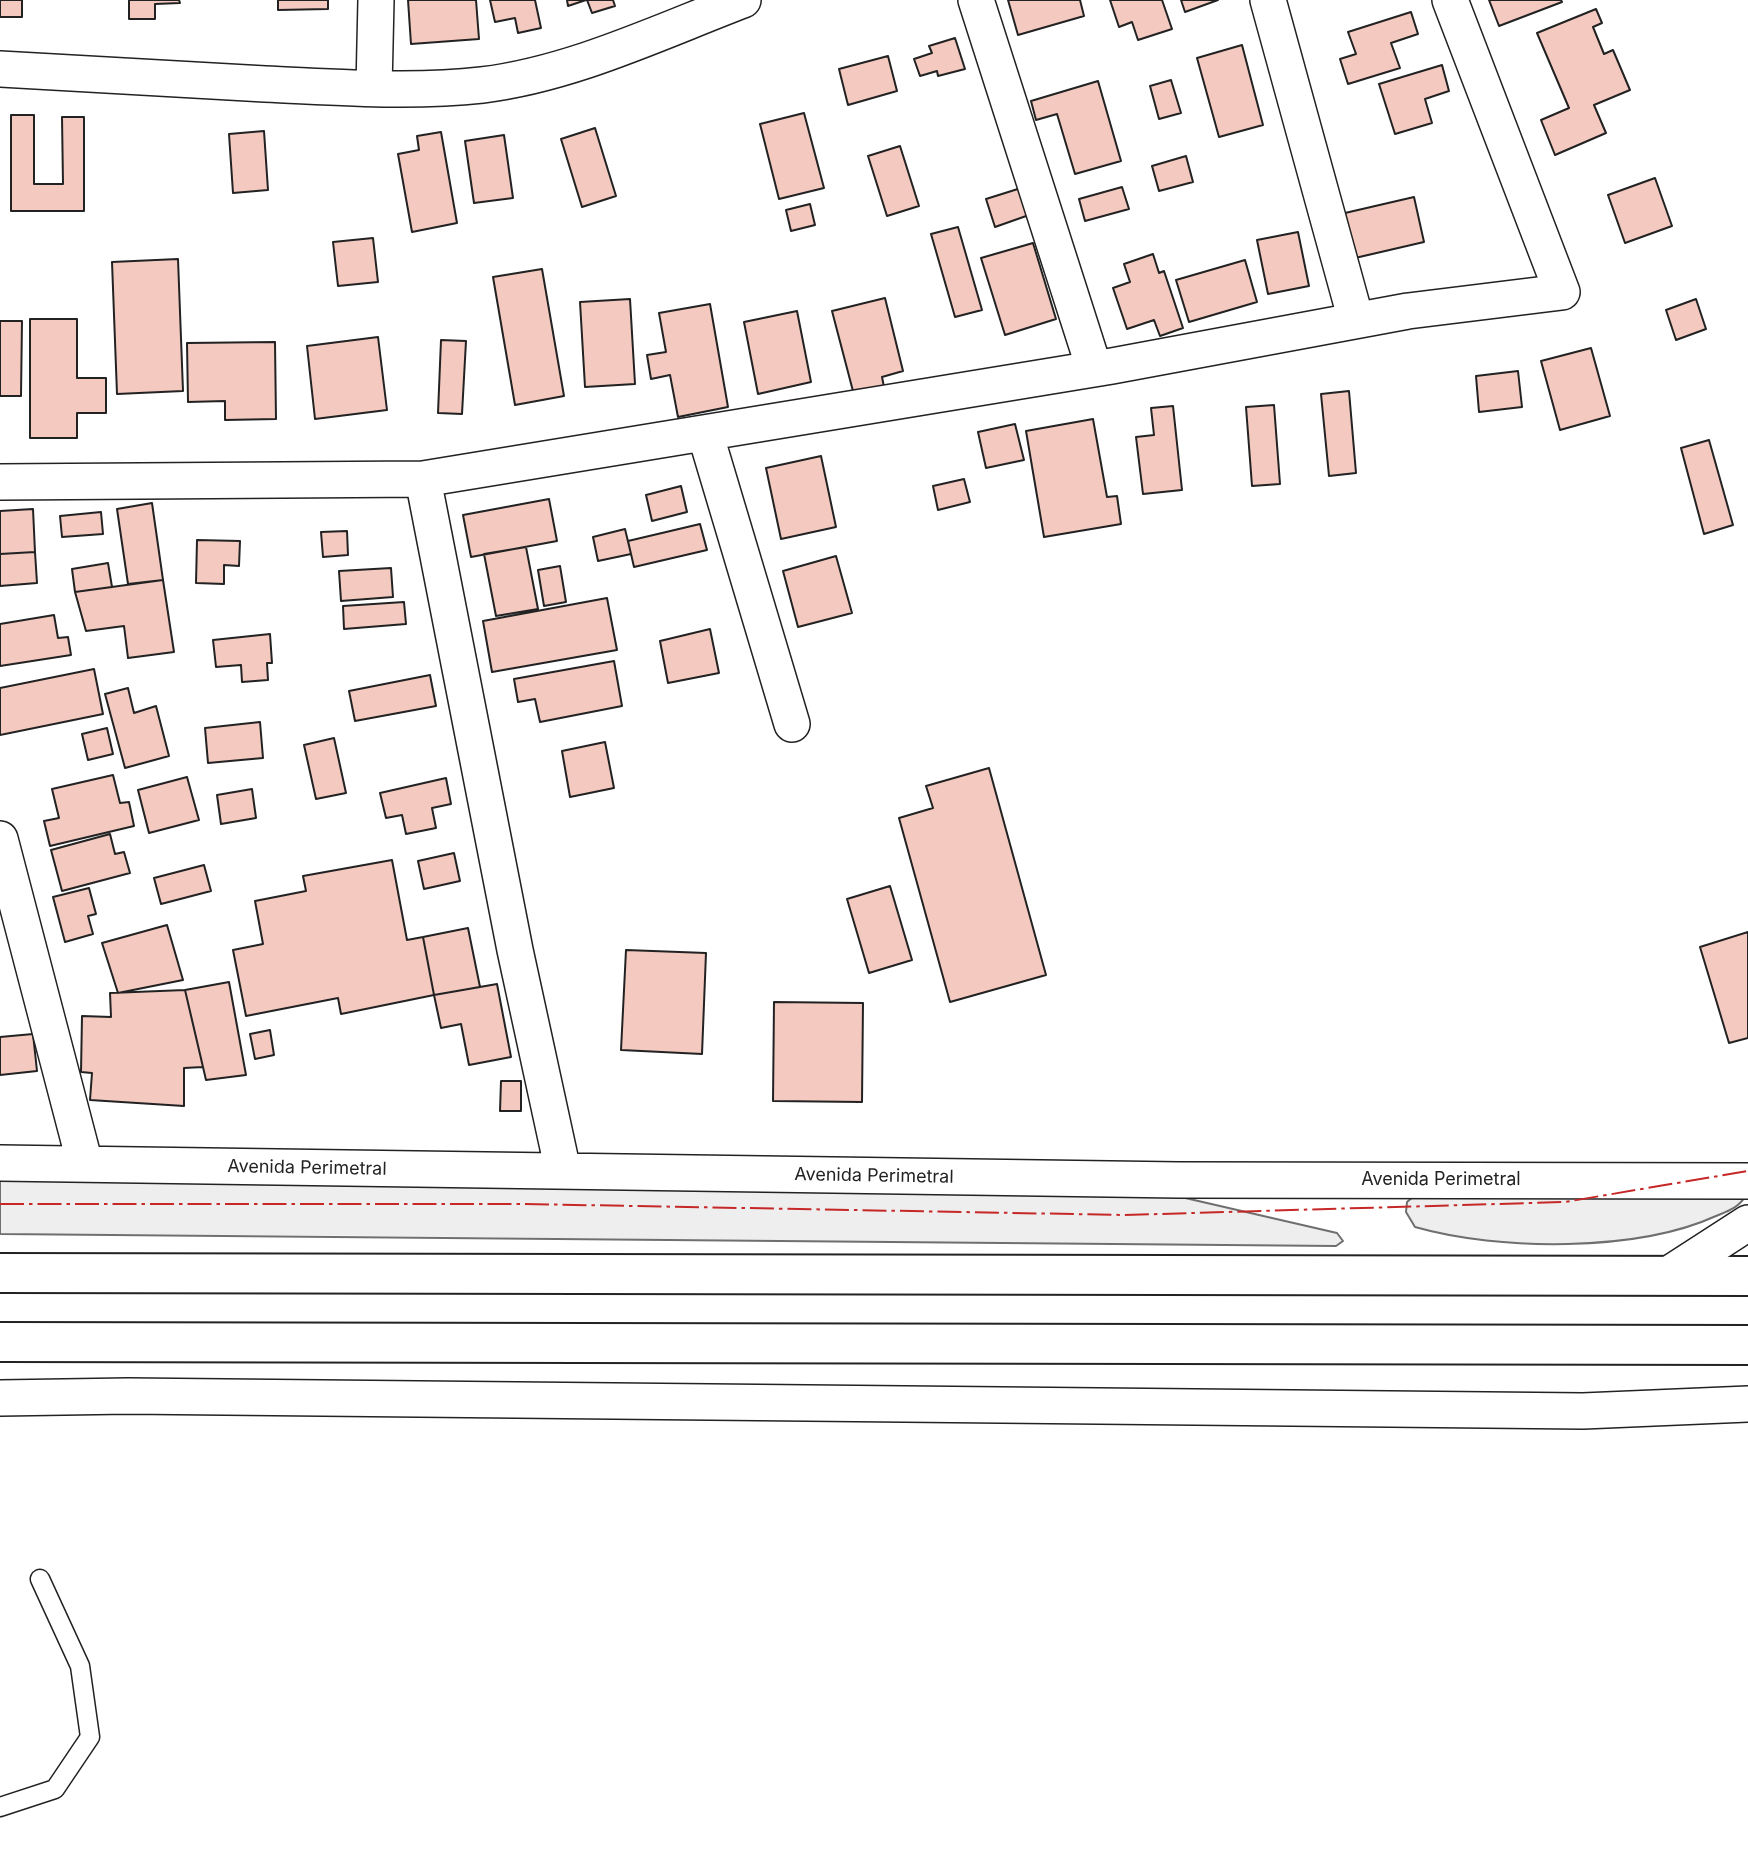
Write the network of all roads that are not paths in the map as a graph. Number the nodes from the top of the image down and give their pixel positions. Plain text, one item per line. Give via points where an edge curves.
1 (376, 0) edge
2 (743, 0) edge
3 (976, 0) edge
4 (1268, 0) edge
5 (1450, 0) edge
6 (0, 69) edge
7 (374, 88) junction
8 (1356, 320) junction
9 (1094, 368) junction
10 (705, 433) junction
11 (423, 479) junction
12 (0, 482) edge
13 (792, 724) dead end
14 (0, 839) edge
15 (0, 1163) edge
16 (85, 1164) junction
17 (563, 1171) junction
18 (1748, 1181) edge
19 (1748, 1223) edge
20 (0, 1273) edge
21 (1666, 1276) junction
22 (1748, 1276) edge
23 (0, 1342) edge
24 (1748, 1345) edge
25 (0, 1398) edge
26 (1748, 1404) edge
27 (40, 1579) dead end
28 (0, 1807) edge

1 - 7 street
2 - 7 street via 597,56 538,73 483,85
3 - 9 street
4 - 8 street
5 - 8 street via 1562,292
6 - 7 street
8 - 9 street
9 - 10 street
10 - 11 street
10 - 13 street
11 - 12 street
11 - 17 street
14 - 16 street
15 - 16 street, Avenida Perimetral
16 - 17 street, Avenida Perimetral
17 - 18 street, Avenida Perimetral via 1179,1180
19 - 21 street
20 - 21 highway
21 - 22 highway
23 - 24 highway
25 - 26 street via 1583,1411
27 - 28 lane via 80,1666 90,1737 55,1789

